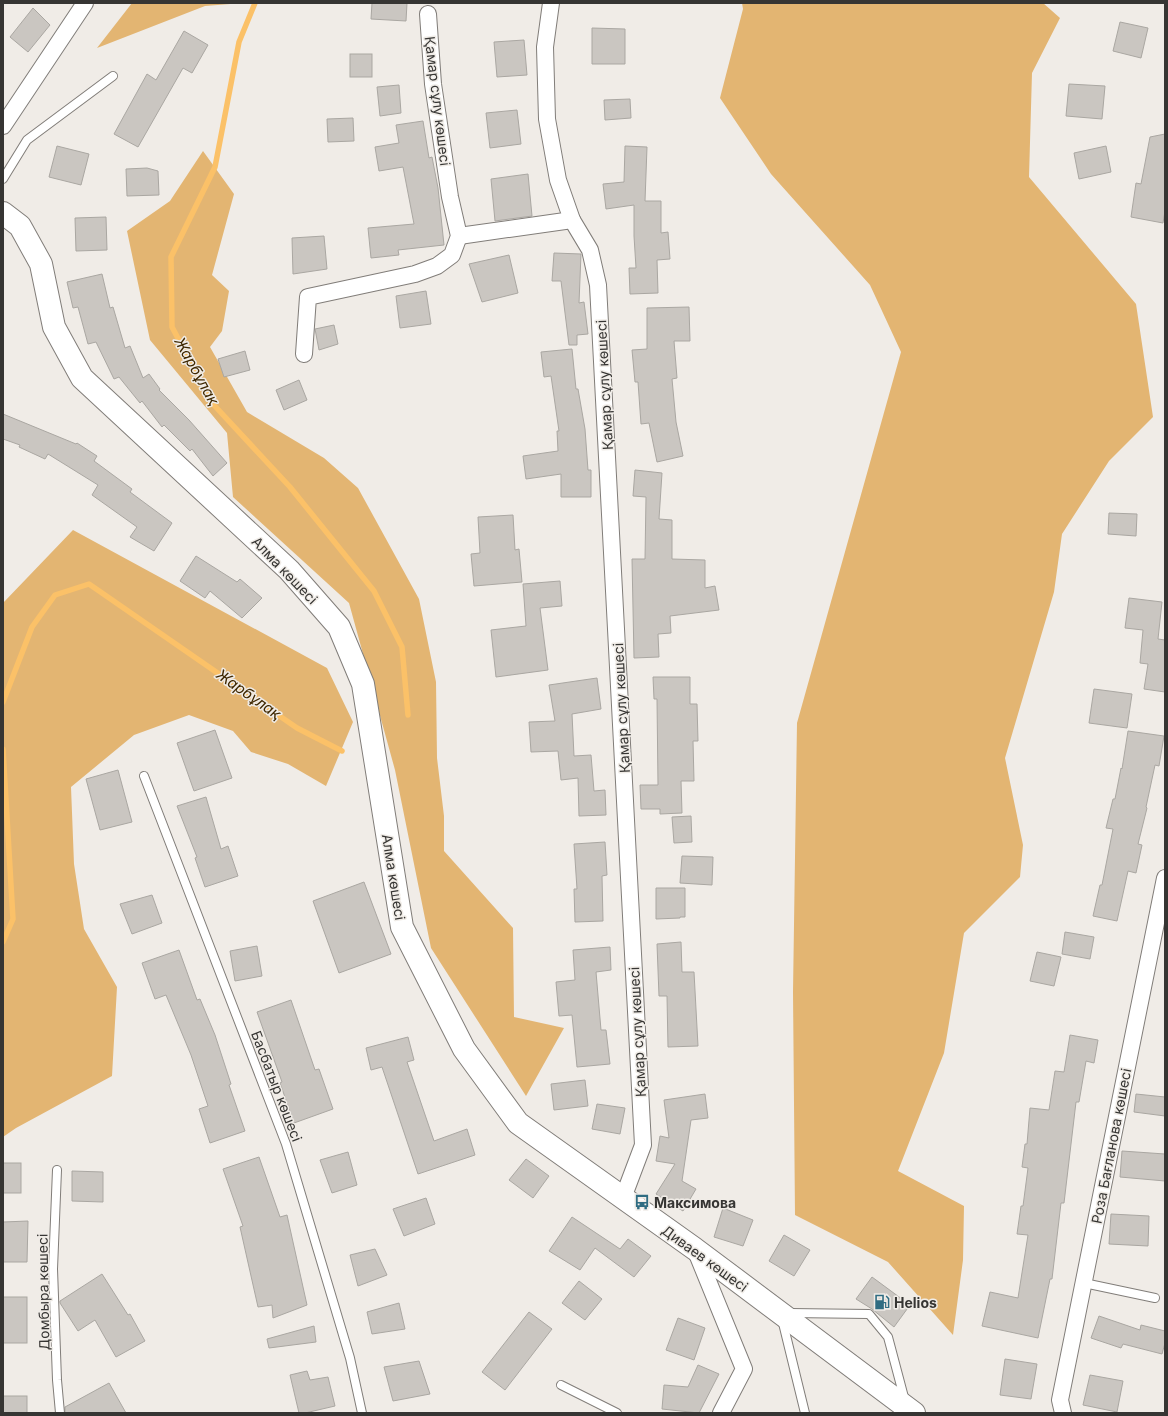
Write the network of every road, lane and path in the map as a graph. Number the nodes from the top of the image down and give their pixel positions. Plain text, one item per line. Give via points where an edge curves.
1 (85, 3) edge
2 (551, 3) edge
3 (428, 14) dead end
4 (113, 76) dead end
5 (3, 126) edge
6 (3, 179) edge
7 (3, 213) edge
8 (572, 220) junction
9 (459, 236) junction
10 (304, 354) dead end
11 (144, 776) dead end
12 (1165, 878) edge
13 (438, 998) joint
14 (57, 1170) dead end
15 (623, 1198) junction
16 (695, 1250) junction
17 (1084, 1283) junction
18 (1155, 1298) dead end
19 (781, 1313) junction
20 (561, 1385) dead end
21 (911, 1410) edge
22 (60, 1413) edge
23 (362, 1413) edge
24 (617, 1413) edge
25 (721, 1413) edge
26 (805, 1413) edge
27 (1063, 1413) edge

1 - 5 street
2 - 8 street, Қамар сұлу көшесі via 545,47 547,120 558,180
3 - 9 street, Қамар сұлу көшесі via 432,84 450,197
4 - 6 lane via 27,140
7 - 13 street, Алма көшесі via 20,226 41,264 54,326 82,378 288,570 339,628 363,684 402,927
8 - 9 street
8 - 15 street, Қамар сұлу көшесі via 590,250 598,285 643,1129 643,1145
9 - 10 street via 452,255 437,266 415,274 308,297
11 - 23 lane, Басбатыр көшесі via 286,1144 350,1358
12 - 17 street, Роза Бағланова көшесі
13 - 15 street, Диваев көшесі via 464,1049 518,1123
14 - 22 lane, Домбыра көшесі via 53,1269
15 - 16 street, Диваев көшесі
16 - 19 street, Диваев көшесі
16 - 25 street via 744,1369
17 - 18 lane
17 - 27 street, Роза Бағланова көшесі via 1060,1400
19 - 21 street, Диваев көшесі
19 - 21 lane via 869,1314 888,1338
19 - 26 lane
20 - 24 lane

